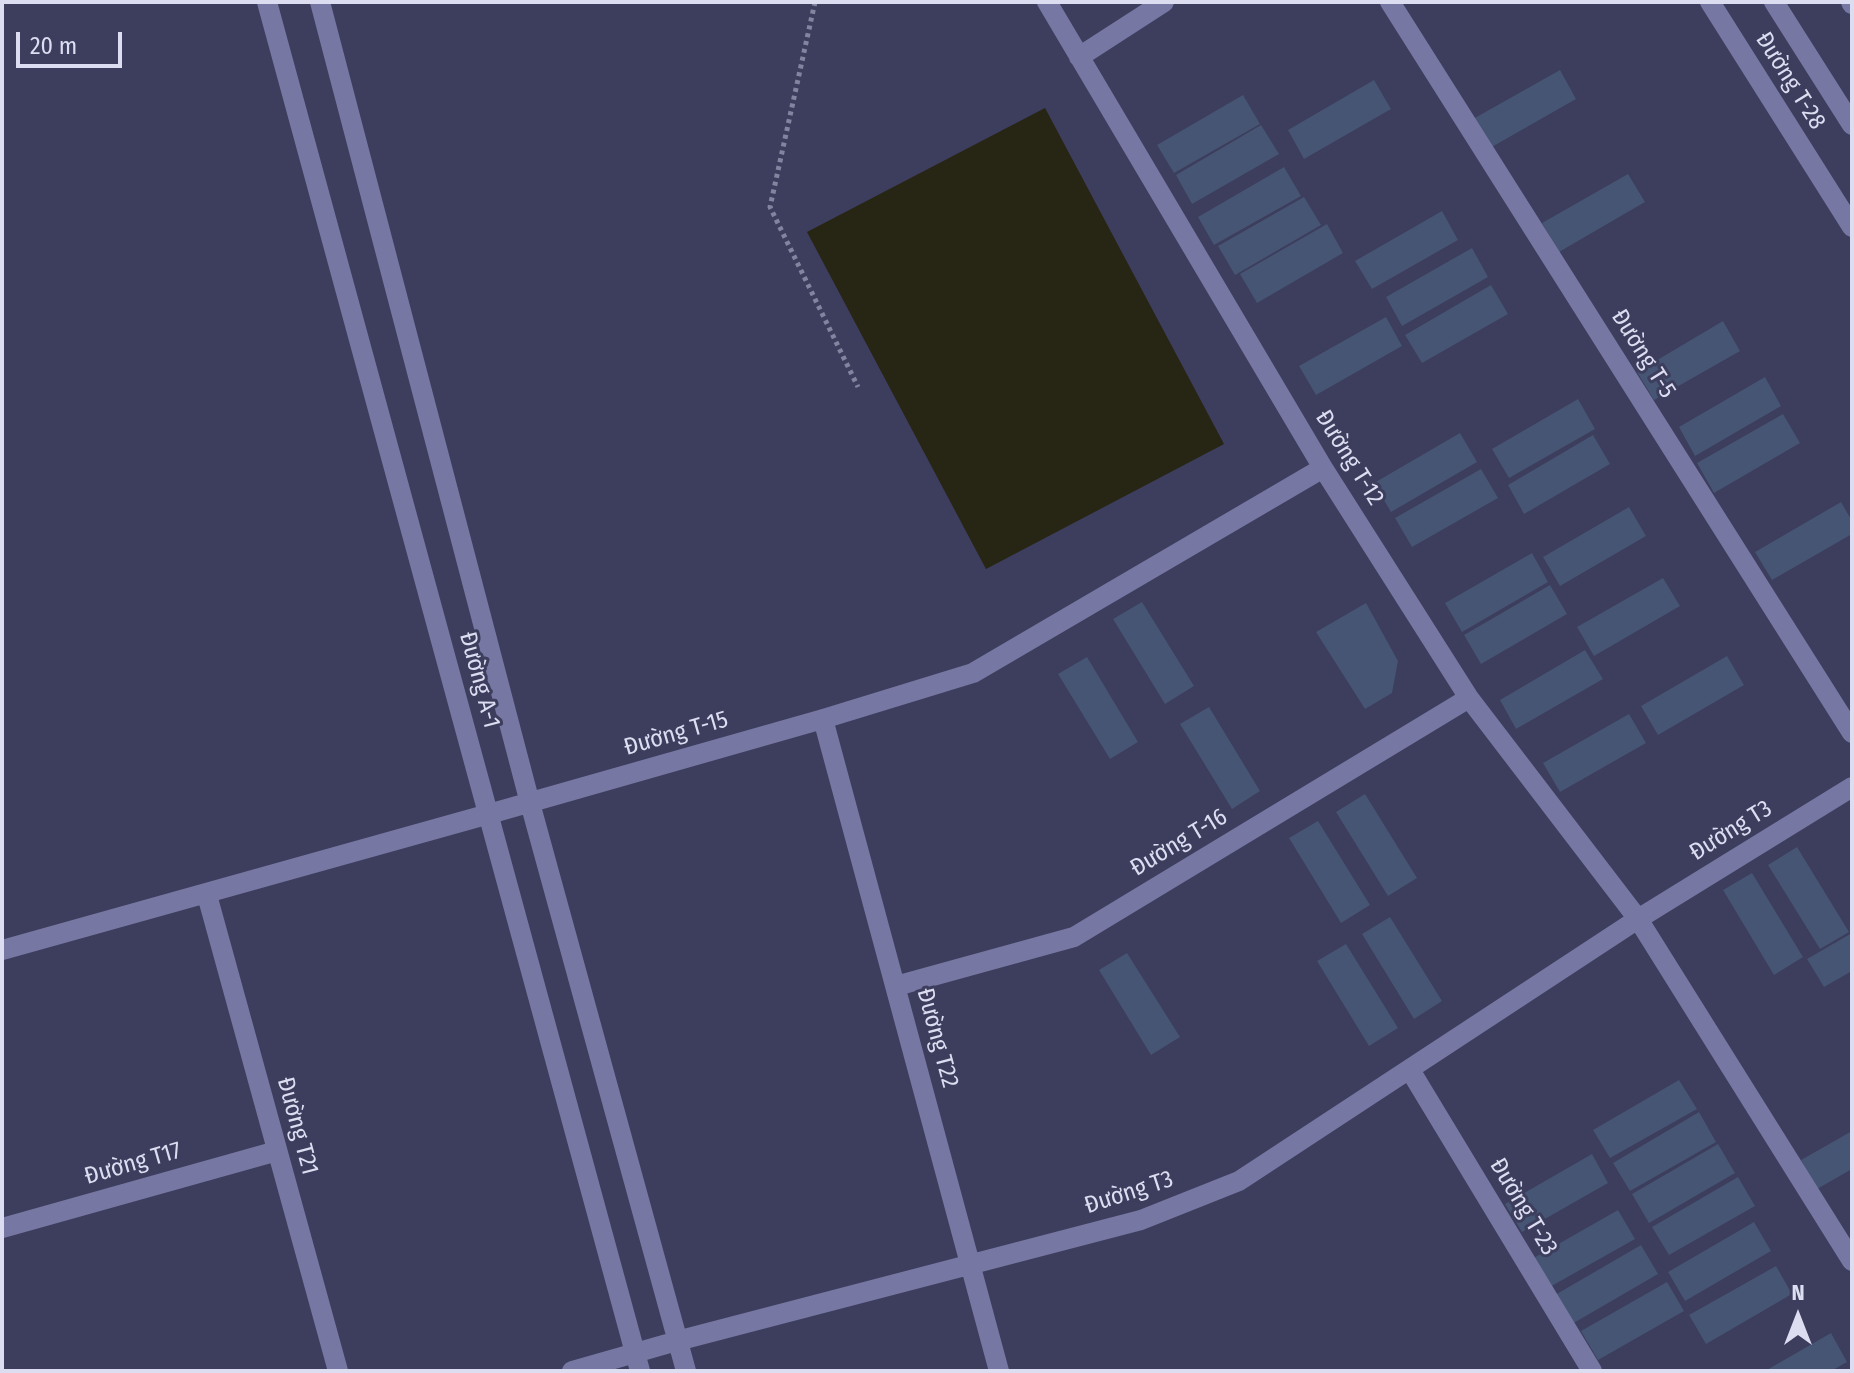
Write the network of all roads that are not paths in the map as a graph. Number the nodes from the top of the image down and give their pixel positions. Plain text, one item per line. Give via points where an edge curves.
1 (267, 2) edge
2 (320, 2) edge
3 (1047, 2) edge
4 (1164, 2) edge
5 (1390, 2) edge
6 (1710, 2) edge
7 (1774, 2) edge
8 (1079, 57) junction
9 (1852, 125) edge
10 (1852, 227) edge
11 (1323, 468) junction
12 (1469, 698) junction
13 (823, 719) junction
14 (1852, 733) edge
15 (1852, 787) edge
16 (530, 803) junction
17 (489, 814) junction
18 (207, 895) junction
19 (1638, 919) junction
20 (2, 950) edge
21 (896, 986) junction
22 (1410, 1070) junction
23 (277, 1151) junction
24 (2, 1228) edge
25 (1852, 1261) edge
26 (971, 1265) junction
27 (677, 1341) junction
28 (638, 1362) edge
29 (338, 1371) edge
30 (572, 1371) edge
31 (686, 1371) edge
32 (999, 1371) edge
33 (1592, 1371) edge

1 - 17 street, Đường A-1
2 - 16 street, Đường A-1
3 - 8 street, Đường T-12
4 - 8 street
5 - 14 street, Đường T-5
6 - 10 street, Đường T-28
7 - 9 street
8 - 11 street, Đường T-12
11 - 12 street, Đường T-12
11 - 13 street, Đường T-15 via 973,673
12 - 19 street, Đường T-12
12 - 21 street, Đường T-16 via 1074,937
13 - 16 street, Đường T-15
13 - 21 street, Đường T22
15 - 19 street, Đường T3
16 - 17 street, Đường T-15
16 - 27 street, Đường A-1
17 - 18 street, Đường T-15
17 - 28 street, Đường A-1
18 - 20 street, Đường T-15
18 - 23 street, Đường T21
19 - 22 street, Đường T3
19 - 25 street
21 - 26 street, Đường T22
22 - 26 street, Đường T3 via 1239,1181 1141,1220
22 - 33 street, Đường T-23
23 - 24 street, Đường T17
23 - 29 street, Đường T21
26 - 27 street, Đường T3
26 - 32 street, Đường T22
27 - 28 street, Đường T3
27 - 31 street, Đường A-1
28 - 30 street, Đường T3

